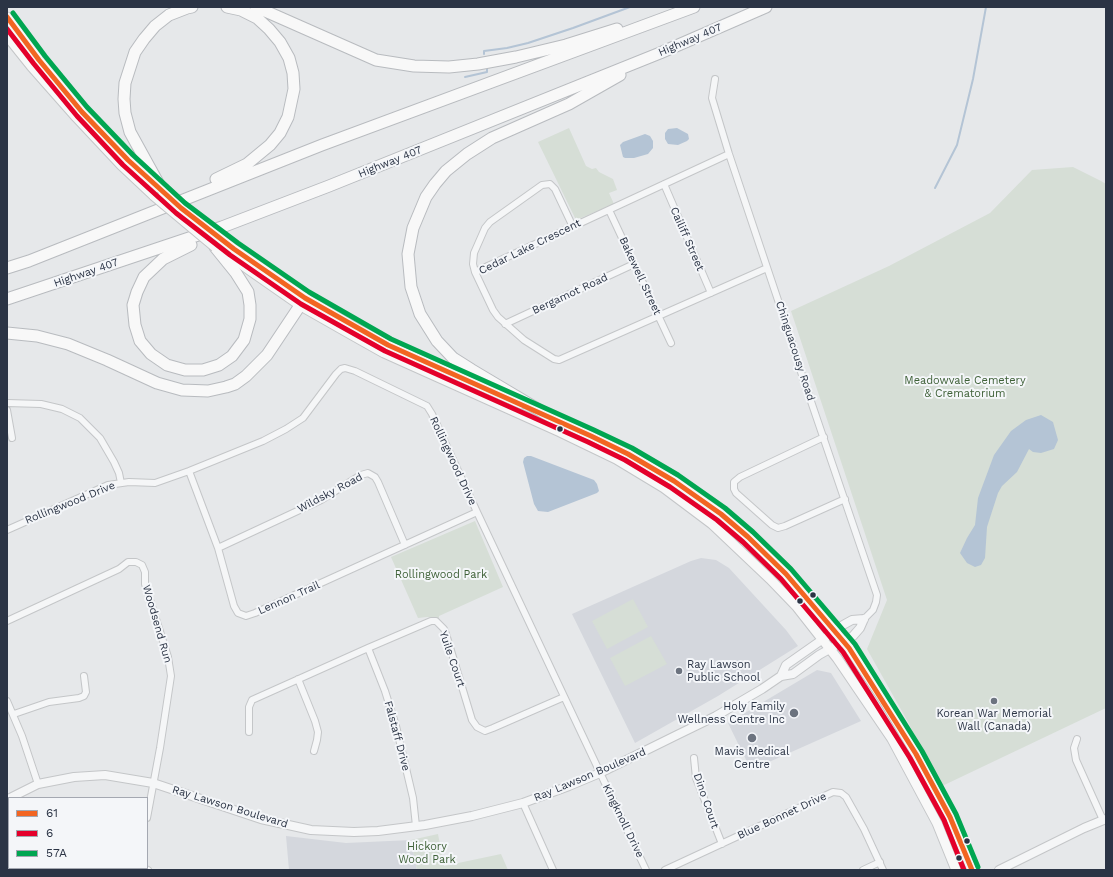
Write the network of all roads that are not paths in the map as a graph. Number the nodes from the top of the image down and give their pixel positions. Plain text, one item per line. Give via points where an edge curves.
1 (192, 7) edge
2 (227, 7) edge
3 (256, 7) edge
4 (694, 7) edge
5 (766, 7) edge
6 (7, 17) edge
7 (651, 24) junction
8 (7, 36) edge
9 (660, 53) junction
10 (714, 79) dead end
11 (729, 154) junction
12 (664, 184) junction
13 (159, 194) junction
14 (186, 198) junction
15 (609, 210) junction
16 (222, 227) junction
17 (573, 227) junction
18 (215, 247) junction
19 (634, 264) junction
20 (7, 268) edge
21 (767, 268) junction
22 (475, 272) junction
23 (711, 293) junction
24 (7, 299) edge
25 (303, 302) junction
26 (659, 317) junction
27 (506, 324) junction
28 (7, 333) edge
29 (671, 343) dead end
30 (7, 403) edge
31 (7, 410) edge
32 (556, 420) junction
33 (824, 437) junction
34 (12, 438) dead end
35 (188, 471) junction
36 (121, 483) junction
37 (845, 499) junction
38 (477, 512) junction
39 (7, 530) edge
40 (405, 546) junction
41 (218, 548) junction
42 (864, 620) junction
43 (7, 621) edge
44 (835, 631) junction
45 (823, 639) junction
46 (844, 641) junction
47 (368, 648) junction
48 (830, 649) junction
49 (84, 676) dead end
50 (781, 676) junction
51 (298, 679) junction
52 (564, 697) junction
53 (7, 701) edge
54 (14, 714) junction
55 (249, 732) dead end
56 (1077, 739) dead end
57 (314, 751) dead end
58 (694, 758) dead end
59 (600, 773) junction
60 (153, 783) junction
61 (38, 784) junction
62 (13, 797) edge
63 (523, 804) junction
64 (148, 812) edge
65 (1104, 819) edge
66 (416, 826) junction
67 (722, 844) junction
68 (880, 862) junction
69 (553, 870) edge
70 (646, 870) edge
71 (665, 870) edge
72 (863, 870) edge
73 (883, 870) edge
74 (956, 870) edge
75 (972, 870) edge
76 (999, 870) edge

1 - 13 highway via 169,16 147,35 135,52 125,83 125,113 130,132
2 - 14 highway via 241,10 257,18 269,28 289,58 294,89 288,117 270,145 247,164 202,185
3 - 7 highway via 376,60 414,66 449,67 478,64 566,45 615,29
4 - 7 highway
5 - 9 highway, Highway 407
6 - 13 main road via 82,112
7 - 14 highway
8 - 13 main road via 121,165
9 - 16 highway, Highway 407
9 - 32 highway via 569,104 492,138 467,154 435,184 426,197 413,228 408,254 411,287 420,314 437,341 453,358
10 - 11 street, Chinguacousy Road via 712,98
11 - 12 street, Cedar Lake Crescent
11 - 21 street, Chinguacousy Road
12 - 15 street, Cedar Lake Crescent
12 - 23 street, Cailiff Street
13 - 18 main road, bridge
13 - 25 main road, bridge via 182,208
14 - 20 highway
15 - 17 street, Cedar Lake Crescent
15 - 19 street, Bakewell Street
16 - 18 highway via 212,236 163,259 144,278 137,292 133,305 140,341 151,354 167,365 185,370 203,370 219,365 232,356 244,340 250,319 248,295 236,273
16 - 24 highway, Highway 407
17 - 22 street, Cedar Lake Crescent
17 - 22 street via 555,189 550,184 542,185 485,228 474,252
18 - 25 main road
19 - 26 street, Bakewell Street
19 - 27 street, Bergamot Road
21 - 23 street, Cedar Lake Crescent
21 - 33 street, Chinguacousy Road
22 - 27 street, Cedar Lake Crescent via 493,310
23 - 26 street, Cedar Lake Crescent
25 - 28 highway via 268,355 246,376 235,384 208,391 182,390 163,385 68,344 37,336
25 - 32 main road via 388,345
25 - 45 main road via 384,353 560,432 616,459 664,488 712,524 738,548 798,608
26 - 27 street, Cedar Lake Crescent via 559,360 524,340
26 - 29 street, Bakewell Street
30 - 36 street via 41,404 62,409 80,418 100,438 114,462
31 - 34 street
32 - 44 main road via 635,458 674,481 721,514 786,574
33 - 37 street, Chinguacousy Road
33 - 37 street via 740,477 734,482 734,489 778,528
35 - 36 street, Rollingwood Drive via 155,483
35 - 38 street, Rollingwood Drive via 263,441 303,418 336,374 345,368 426,406
35 - 41 street, Lennon Trail
36 - 39 street, Rollingwood Drive via 108,485
37 - 42 street, Chinguacousy Road via 877,595 873,610
38 - 40 street, Lennon Trail
38 - 52 street, Rollingwood Drive
40 - 41 street, Lennon Trail via 246,616 238,613 234,606
40 - 41 street, Wildsky Road via 378,482 368,473 321,500
42 - 44 street, Ray Lawson Boulevard via 852,620
42 - 46 street, Ray Lawson Boulevard via 853,636
43 - 60 street, Woodsend Run via 119,569 128,562 142,565 171,676
44 - 45 street, Ray Lawson Boulevard
44 - 46 main road
45 - 48 main road
45 - 50 street, Ray Lawson Boulevard via 786,665
46 - 48 street, Ray Lawson Boulevard
46 - 75 main road via 916,754 950,817
47 - 51 street, Yuile Court
47 - 52 street, Yuile Court via 420,625 436,621 446,634 472,720 477,727 485,731
47 - 66 street, Falstaff Drive via 396,726 413,798
48 - 50 street, Ray Lawson Boulevard via 793,674
48 - 74 main road via 892,739 937,823
49 - 54 street via 84,696 49,702
50 - 59 street, Ray Lawson Boulevard via 716,716
51 - 55 street, Yuile Court via 252,700 249,707
51 - 57 street via 318,732
52 - 59 street, Rollingwood Drive
53 - 54 street
54 - 61 street
56 - 65 street via 1074,748 1076,760
58 - 67 street, Dino Court via 696,778
59 - 63 street, Ray Lawson Boulevard
59 - 70 street, Kingknoll Drive
60 - 61 street, Ray Lawson Boulevard via 105,775
60 - 64 street
60 - 66 street, Ray Lawson Boulevard via 241,813 293,827 354,832
61 - 62 street, Ray Lawson Boulevard
63 - 66 street, Ray Lawson Boulevard
63 - 69 street
65 - 76 street
67 - 68 street, Blue Bonnet Drive via 833,792 846,797
67 - 71 street, Blue Bonnet Drive
68 - 72 street
68 - 73 street, Blue Bonnet Drive

